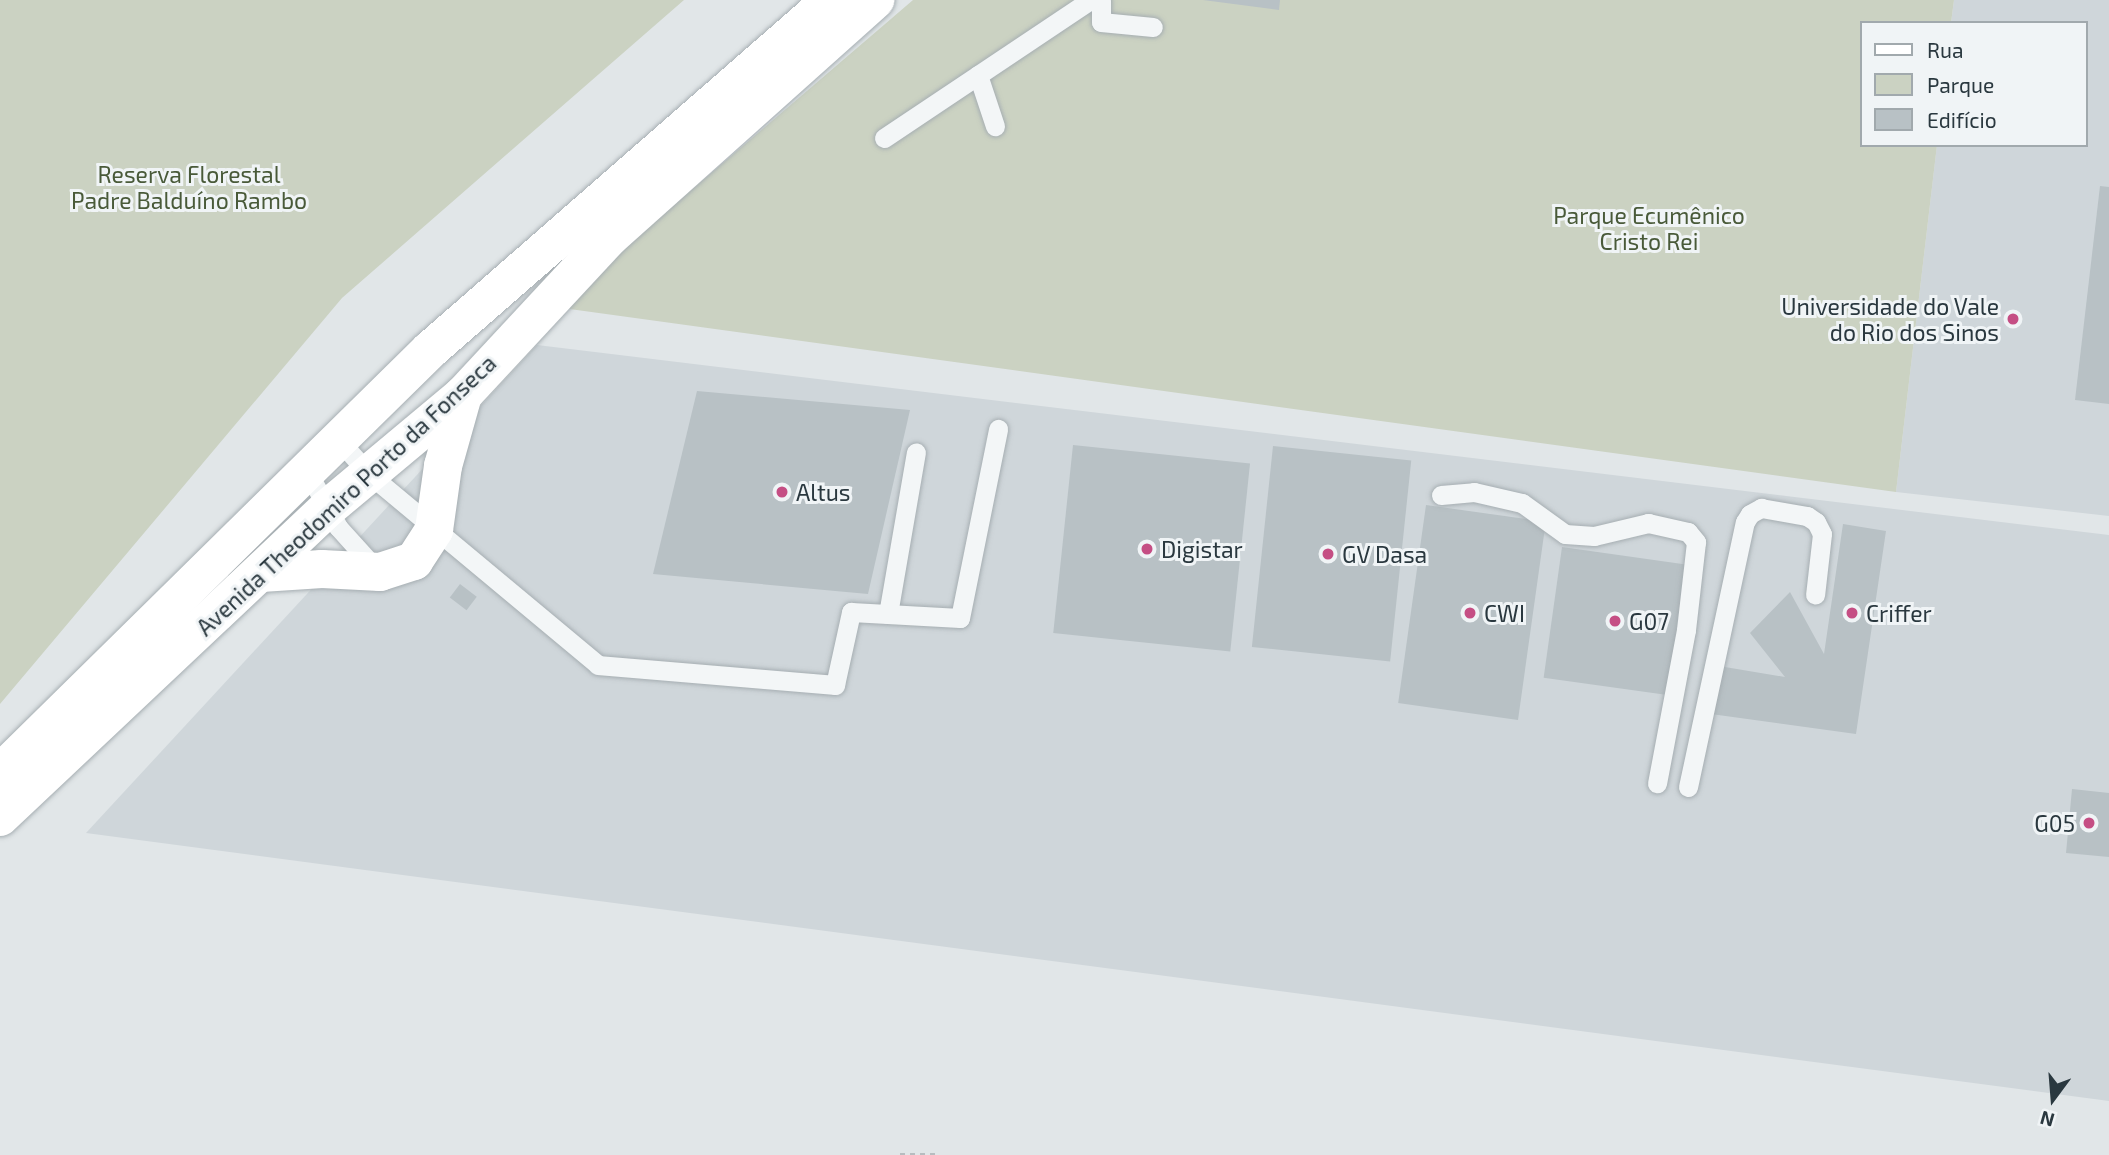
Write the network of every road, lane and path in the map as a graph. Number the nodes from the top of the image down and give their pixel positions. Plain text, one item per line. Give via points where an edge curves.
1 (831, 0) edge
2 (875, 0) edge
3 (1090, 0) edge
4 (1101, 0) edge
5 (1153, 27) dead end
6 (978, 75) junction
7 (995, 126) dead end
8 (884, 138) dead end
9 (463, 395) junction
10 (998, 429) dead end
11 (338, 439) junction
12 (916, 452) dead end
13 (307, 471) junction
14 (369, 474) junction
15 (1441, 495) dead end
16 (328, 508) junction
17 (434, 530) junction
18 (380, 572) junction
19 (261, 573) junction
20 (1815, 594) dead end
21 (888, 614) junction
22 (0, 773) edge
23 (1657, 783) dead end
24 (1688, 787) dead end
25 (0, 817) edge
26 (900, 1155) edge
27 (940, 1155) edge

1 - 11 main road, Avenida Theodomiro Porto da Fonseca via 430,350
2 - 9 main road, Avenida Theodomiro Porto da Fonseca via 610,237
3 - 6 lane
4 - 5 lane via 1101,22
6 - 7 lane
6 - 8 lane
9 - 14 main road, Avenida Theodomiro Porto da Fonseca
9 - 17 main road via 443,466
10 - 21 lane via 960,618
11 - 13 main road, Avenida Theodomiro Porto da Fonseca
11 - 14 lane
12 - 21 lane
13 - 16 lane
13 - 22 main road, Avenida Theodomiro Porto da Fonseca
14 - 16 main road, Avenida Theodomiro Porto da Fonseca
14 - 17 lane
15 - 23 lane via 1474,492 1522,503 1565,534 1594,536 1648,523 1688,532 1696,542 1686,630
16 - 18 lane via 354,549
16 - 19 main road, Avenida Theodomiro Porto da Fonseca
17 - 18 main road via 414,561
17 - 21 lane via 597,665 835,685 851,612
18 - 19 main road
19 - 25 main road, Avenida Theodomiro Porto da Fonseca
20 - 24 lane via 1822,534 1816,522 1807,516 1761,509 1750,514
26 - 27 path

